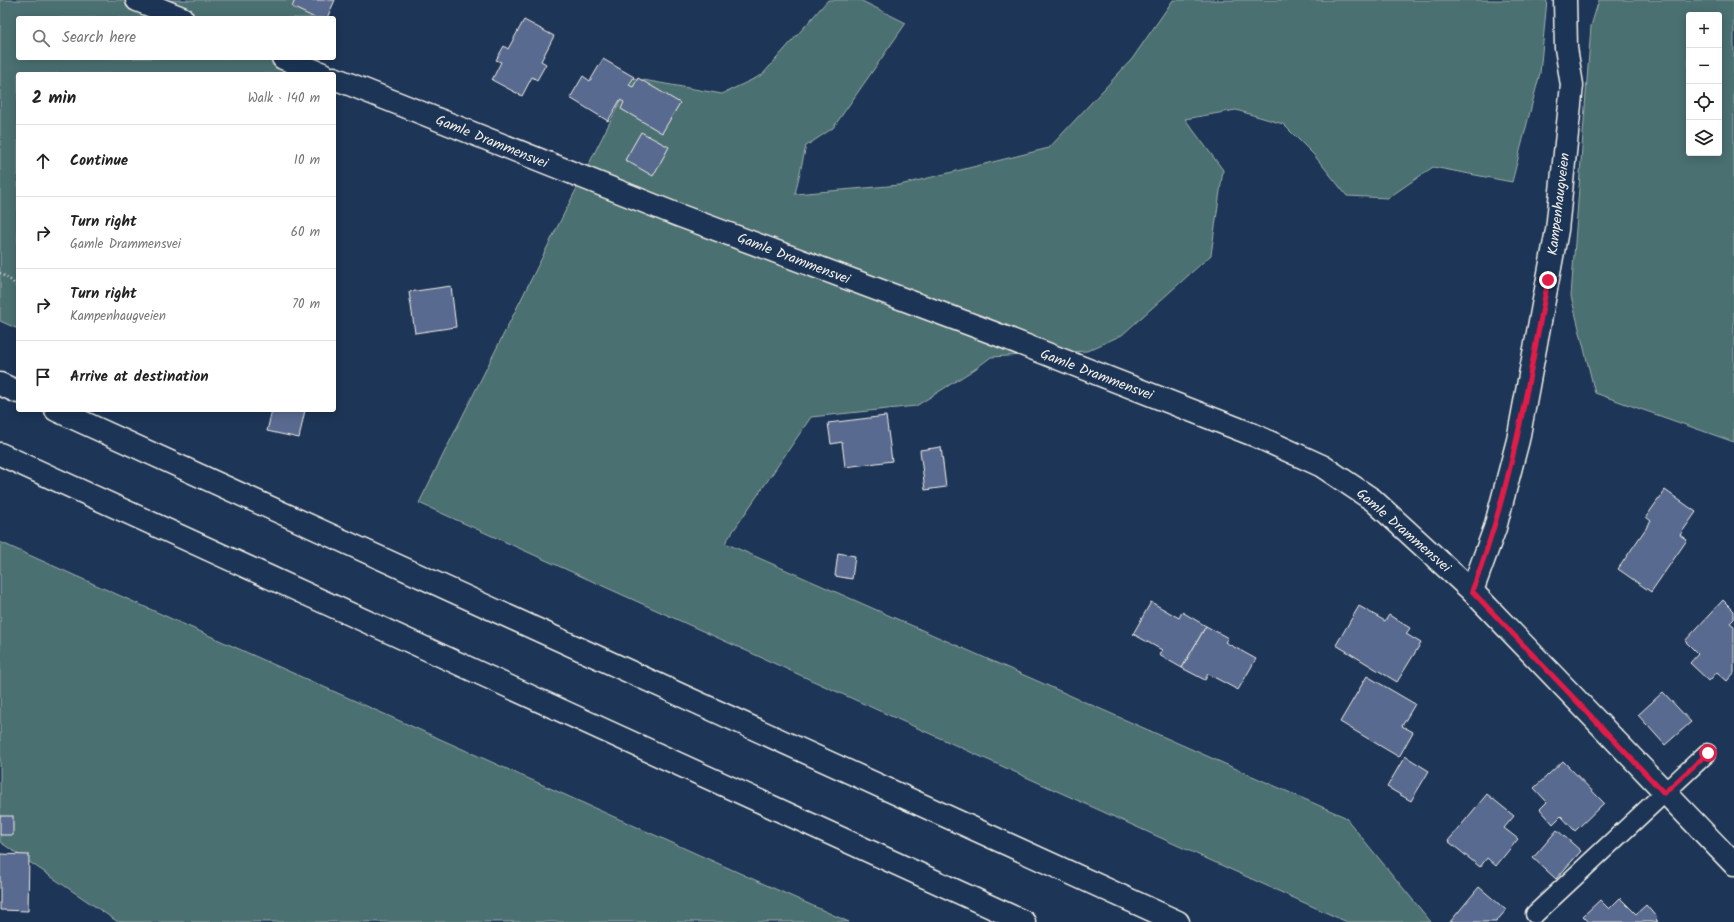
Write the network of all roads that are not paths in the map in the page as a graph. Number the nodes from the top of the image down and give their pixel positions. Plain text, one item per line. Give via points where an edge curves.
1 (137, 0) edge
2 (1565, 0) edge
3 (177, 16) edge
4 (288, 60) edge
5 (318, 72) edge
6 (336, 79) edge
7 (0, 384) edge
8 (16, 391) edge
9 (60, 412) edge
10 (0, 454) edge
11 (1472, 591) junction
12 (1708, 753) dead end
13 (1664, 793) junction
14 (1734, 864) edge
15 (1535, 914) dead end
16 (1024, 922) edge
17 (1178, 922) edge

1 - 3 main road
2 - 11 main road, Kampenhaugveien via 1566,48 1572,85 1557,230 1516,447 1495,528
4 - 5 main road
6 - 11 main road, Gamle Drammensvei via 678,215 991,332 1261,438 1322,466 1373,500
7 - 8 main road
9 - 17 main road
10 - 16 main road
11 - 13 main road, Gamle Drammensvei
12 - 13 lane
13 - 14 main road, Gamle Drammensvei
13 - 15 lane

